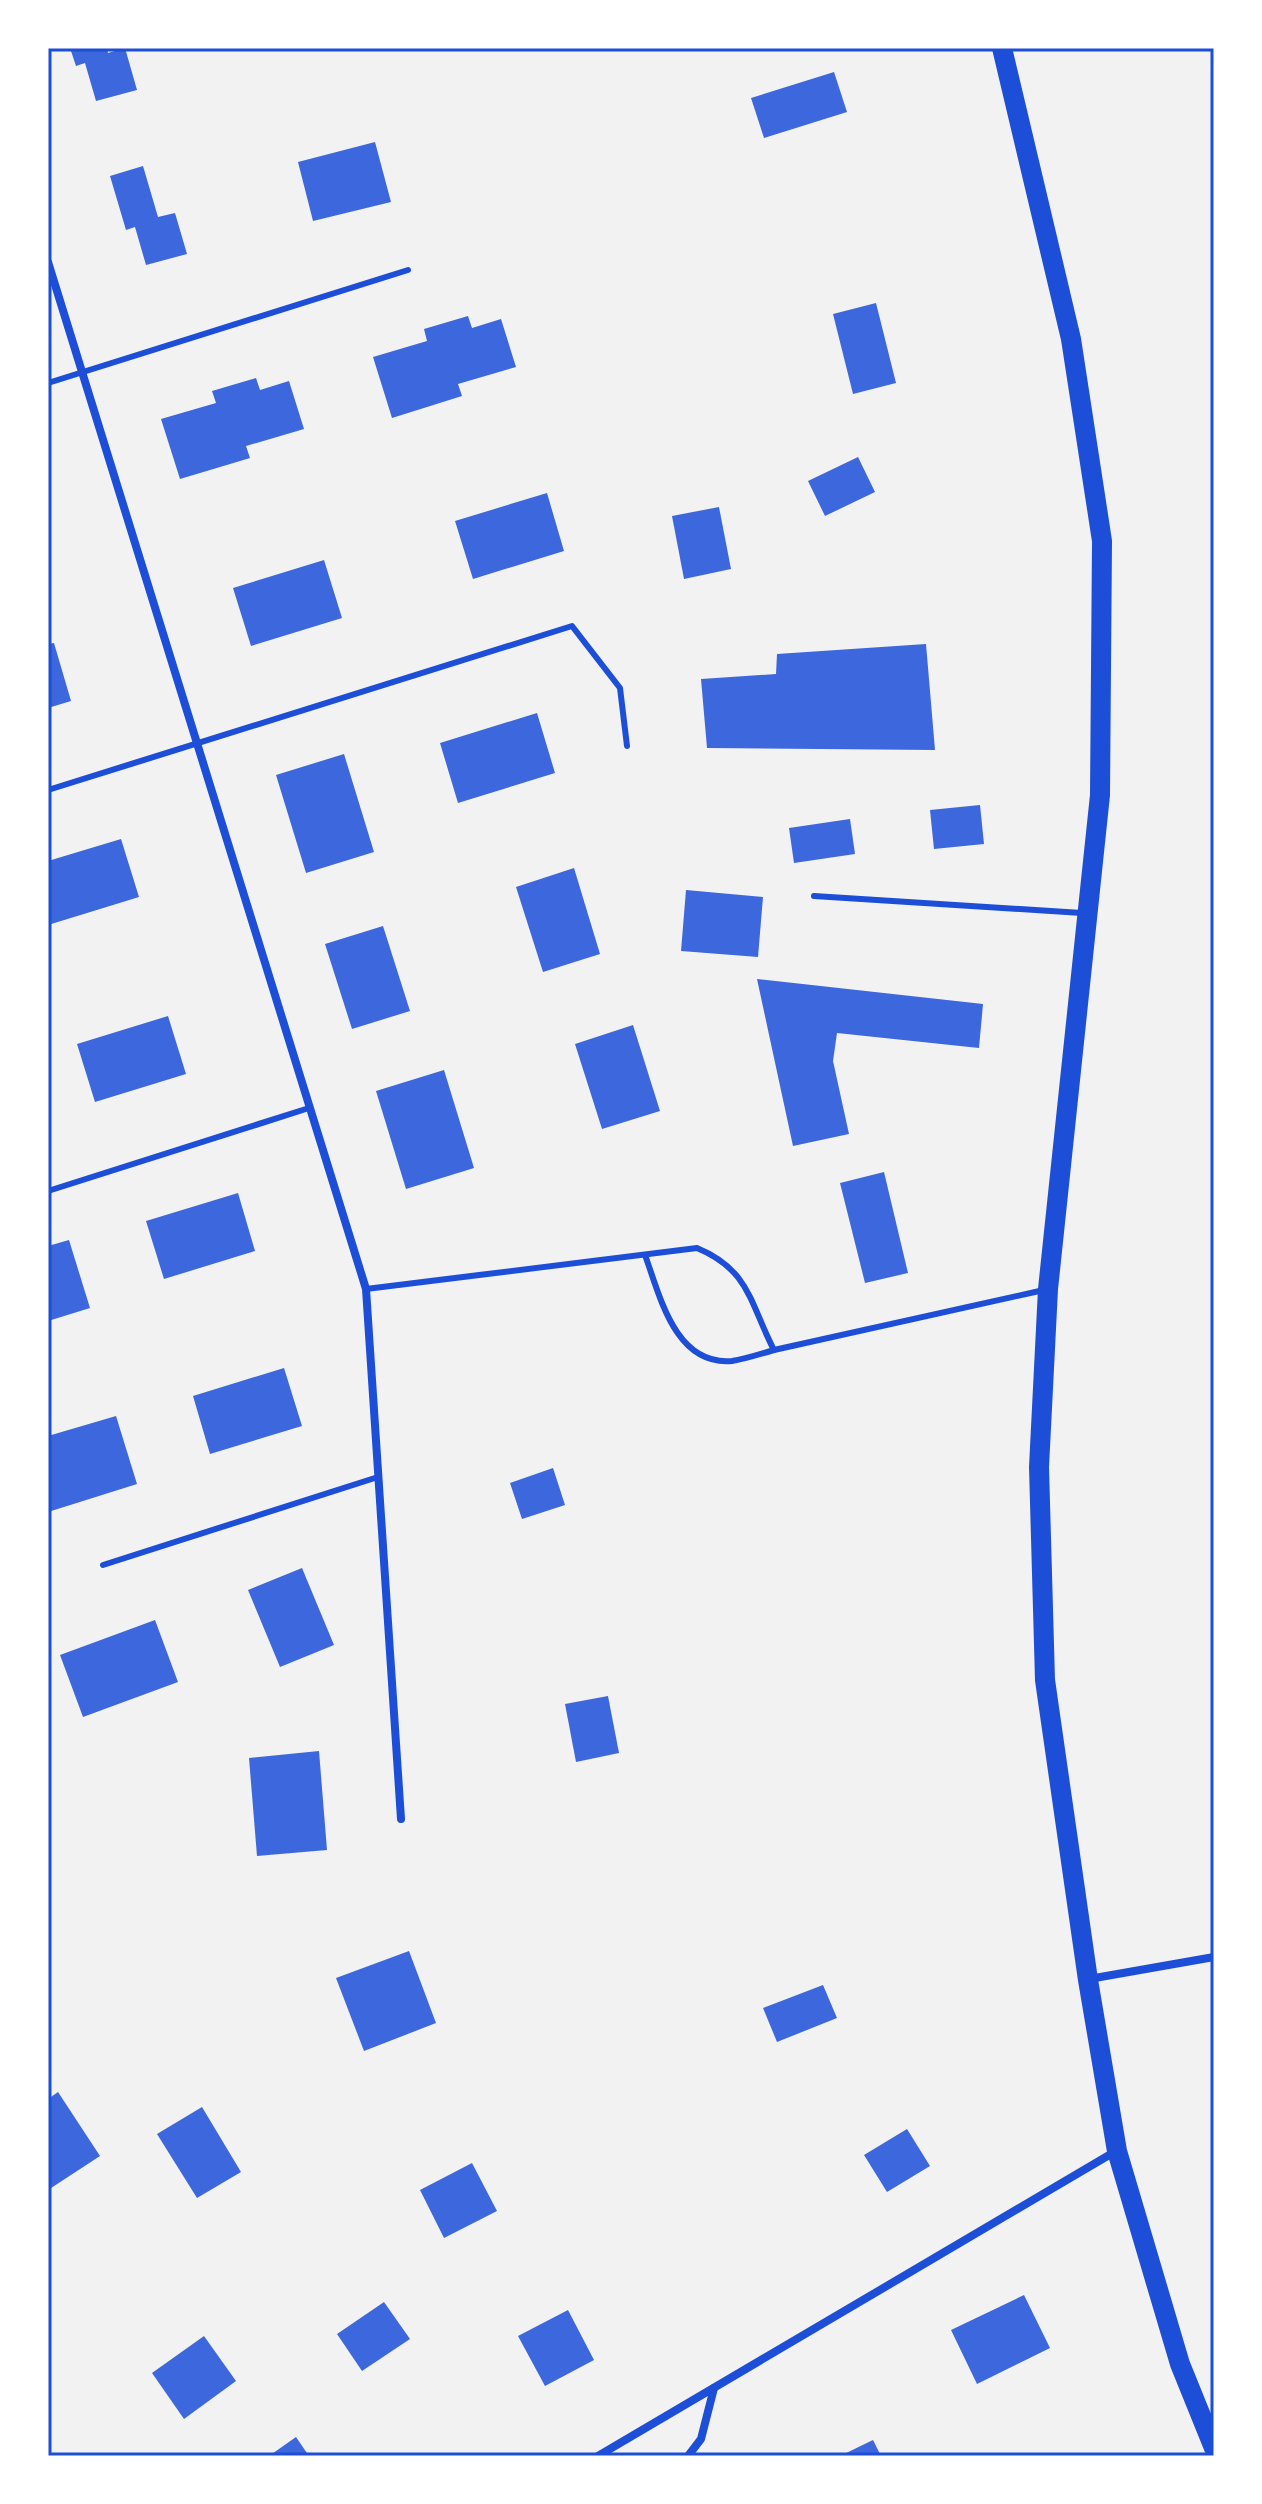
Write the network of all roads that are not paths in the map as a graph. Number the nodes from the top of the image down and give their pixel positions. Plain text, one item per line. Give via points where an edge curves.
1 (1002, 48) edge
2 (48, 262) edge
3 (408, 270) dead end
4 (80, 373) junction
5 (48, 383) edge
6 (196, 744) junction
7 (627, 746) dead end
8 (48, 790) edge
9 (814, 896) dead end
10 (1089, 914) junction
11 (309, 1108) junction
12 (48, 1191) edge
13 (645, 1255) junction
14 (366, 1289) junction
15 (1048, 1289) junction
16 (774, 1350) junction
17 (378, 1477) junction
18 (103, 1565) dead end
19 (401, 1819) dead end
20 (1214, 1957) edge
21 (1088, 1980) junction
22 (1117, 2151) junction
23 (714, 2388) junction
24 (1214, 2448) edge
25 (598, 2456) edge
26 (688, 2456) edge

1 - 10 main road via 1071,339 1102,541 1100,795
2 - 4 street
3 - 4 lane
4 - 5 lane
4 - 6 street
6 - 7 lane via 572,626 620,688
6 - 8 lane
6 - 11 street
9 - 10 lane
10 - 15 main road
11 - 12 lane
11 - 14 street
13 - 14 lane
13 - 16 lane via 697,1248 723,1259 748,1287
13 - 16 lane via 673,1330 701,1356 730,1361
14 - 17 street
15 - 16 lane
15 - 21 main road via 1039,1467 1045,1680
17 - 18 lane
17 - 19 street
20 - 21 street
21 - 22 main road
22 - 23 street
22 - 24 main road via 1180,2364
23 - 25 street
23 - 26 street via 701,2439

